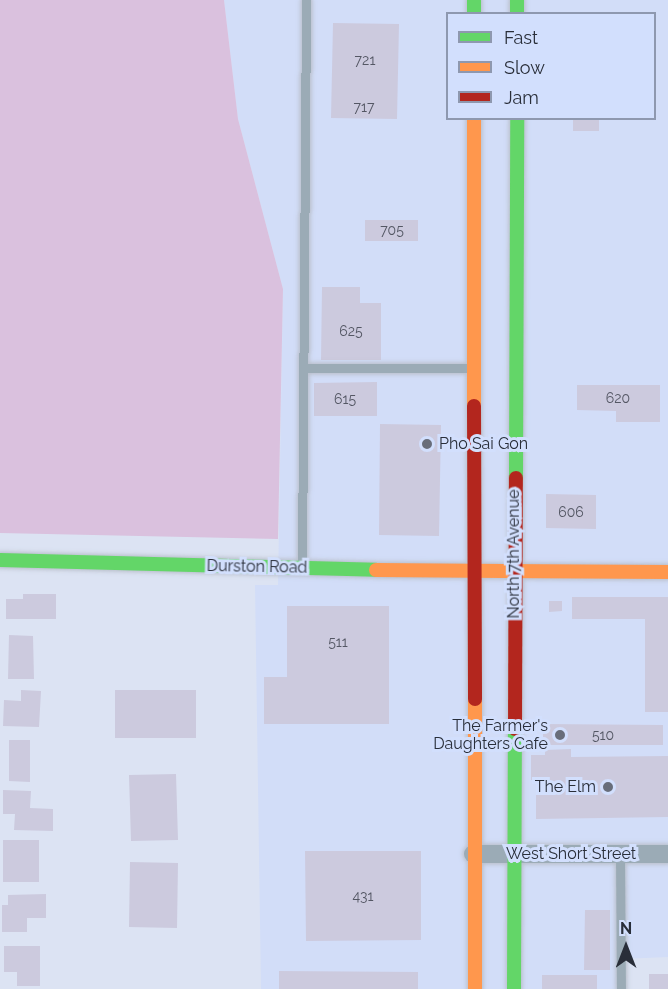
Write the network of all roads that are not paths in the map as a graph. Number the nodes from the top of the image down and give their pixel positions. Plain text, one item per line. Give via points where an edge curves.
1 (306, 0) edge
2 (474, 120) edge
3 (517, 120) edge
4 (304, 368) junction
5 (473, 369) junction
6 (0, 560) edge
7 (302, 568) junction
8 (473, 572) junction
9 (668, 572) edge
10 (514, 573) junction
11 (473, 854) junction
12 (514, 854) junction
13 (620, 854) junction
14 (668, 854) edge
15 (475, 989) edge
16 (514, 989) edge
17 (621, 989) edge

1 - 4 lane
2 - 5 main road
3 - 10 main road, North 7th Avenue
4 - 5 lane
4 - 7 lane
5 - 8 main road
6 - 7 main road, Durston Road
7 - 8 main road, Durston Road
8 - 10 main road, Durston Road
8 - 11 main road
9 - 10 main road, Durston Road
10 - 12 main road, North 7th Avenue
11 - 12 street, West Short Street
11 - 15 main road
12 - 13 street, West Short Street
12 - 16 main road, North 7th Avenue
13 - 14 street, West Short Street
13 - 17 lane

